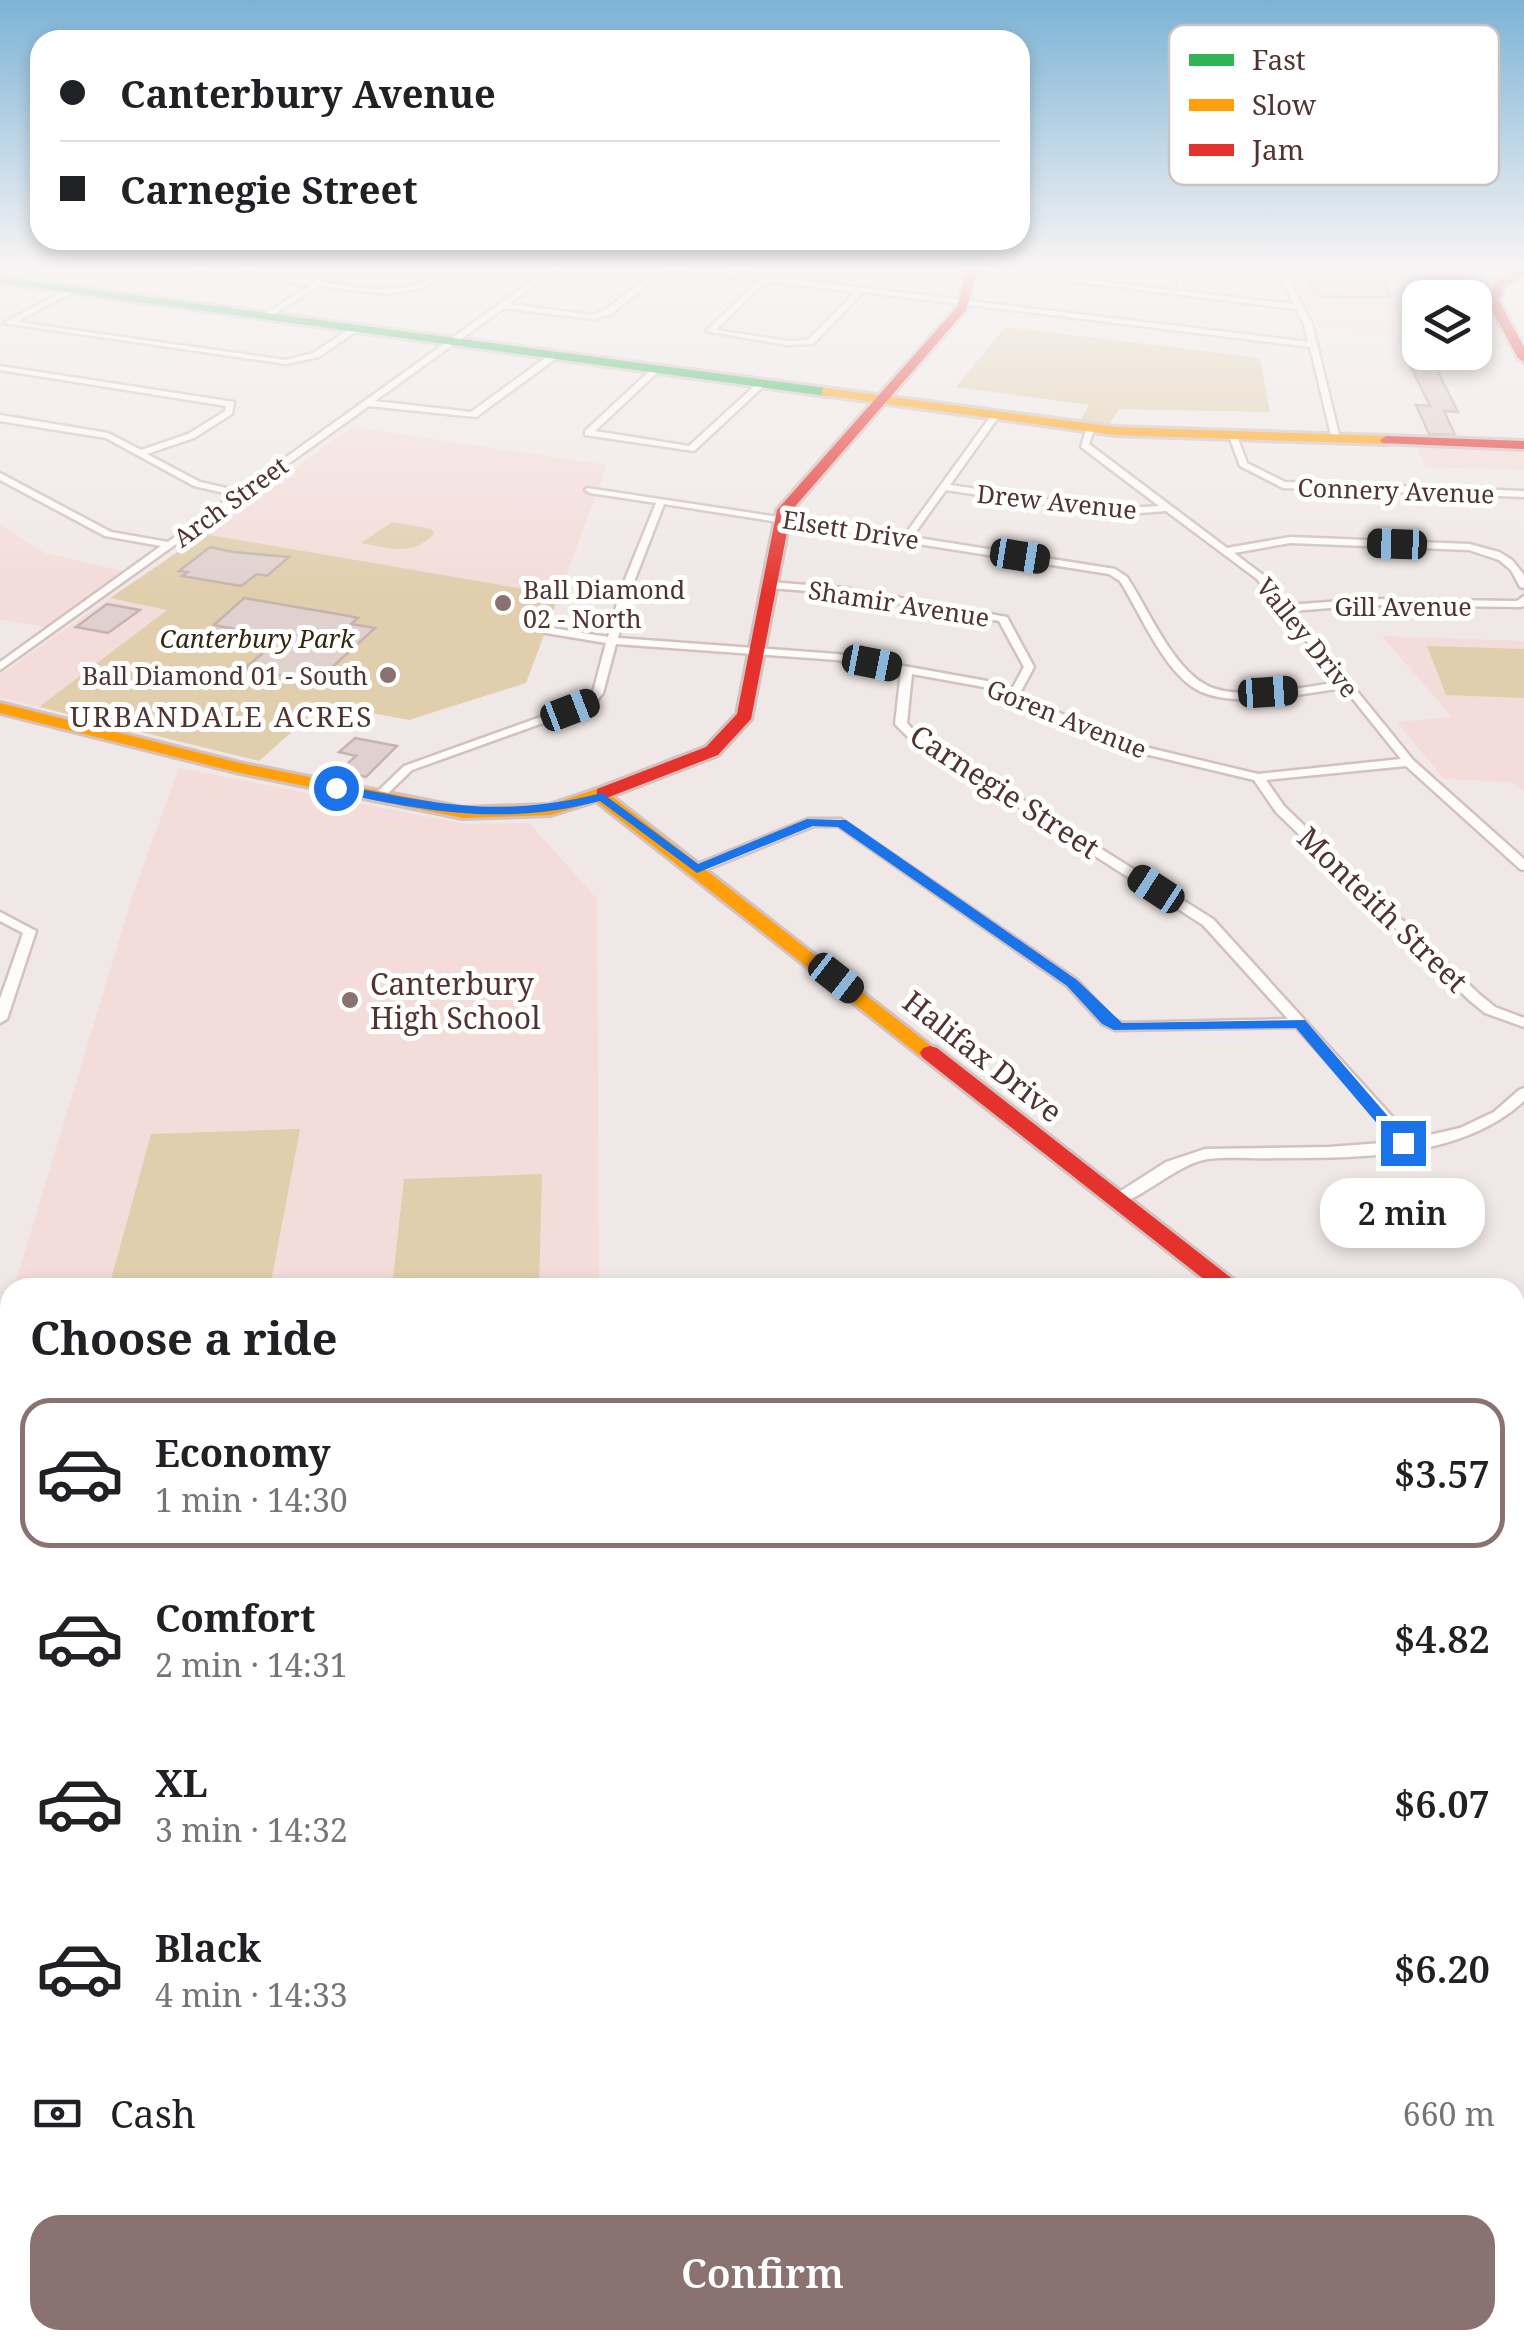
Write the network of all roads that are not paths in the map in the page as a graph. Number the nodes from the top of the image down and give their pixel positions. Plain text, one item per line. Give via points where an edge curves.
1 (42, 375) edge
2 (408, 375) edge
3 (528, 375) edge
4 (650, 375) edge
5 (704, 375) edge
6 (904, 375) edge
7 (1320, 375) edge
8 (763, 383) junction
9 (884, 399) junction
10 (368, 403) junction
11 (996, 414) junction
12 (0, 418) edge
13 (1091, 428) junction
14 (1233, 436) junction
15 (1336, 439) junction
16 (1524, 445) edge
17 (141, 453) junction
18 (0, 476) edge
19 (944, 488) junction
20 (590, 490) dead end
21 (240, 494) junction
22 (1524, 494) edge
23 (662, 501) junction
24 (1170, 508) junction
25 (781, 519) junction
26 (907, 538) junction
27 (169, 545) junction
28 (1227, 551) junction
29 (1524, 584) edge
30 (770, 585) junction
31 (1522, 602) edge
32 (1286, 608) junction
33 (546, 630) dead end
34 (614, 642) junction
35 (758, 652) junction
36 (0, 667) edge
37 (908, 670) junction
38 (1347, 684) junction
39 (1015, 694) junction
40 (0, 708) edge
41 (1409, 762) junction
42 (1258, 776) junction
43 (602, 796) junction
44 (378, 797) junction
45 (1524, 866) edge
46 (697, 869) junction
47 (0, 916) edge
48 (0, 1019) edge
49 (1300, 1023) junction
50 (1524, 1023) edge
51 (1524, 1093) edge
52 (1403, 1143) junction
53 (1118, 1200) junction
54 (1219, 1278) edge

1 - 17 street via 231,404 192,436
2 - 10 street, Arch Street
3 - 10 street via 473,416
4 - 8 street via 588,433 691,448
5 - 8 street
6 - 9 street
7 - 15 street
8 - 9 street
9 - 11 street
9 - 25 street
10 - 21 street, Arch Street
11 - 13 street
11 - 19 street
12 - 17 street via 108,436
13 - 14 street
13 - 24 street, Valley Drive via 1084,445
14 - 15 street
14 - 22 street, Connery Avenue via 1242,464 1283,485
15 - 16 street
17 - 21 street via 197,484
18 - 27 street via 108,534
19 - 24 street, Drew Avenue via 1114,512
19 - 26 street
20 - 23 street, Elsett Drive
21 - 27 street, Arch Street
23 - 25 street, Elsett Drive
23 - 34 street via 625,592
24 - 28 street, Valley Drive
25 - 26 street, Elsett Drive
25 - 30 street
26 - 38 street, Elsett Drive via 1112,571 1202,688 1236,694
27 - 36 street, Arch Street
28 - 29 street via 1290,540 1469,547 1515,563
28 - 32 street, Valley Drive
30 - 35 street
30 - 39 street, Shamir Avenue via 845,591 1003,620 1029,667
31 - 32 street, Gill Avenue
32 - 38 street, Valley Drive
33 - 34 street, Goren Avenue
34 - 35 street, Goren Avenue
34 - 44 street via 589,703 408,768
35 - 37 street, Goren Avenue via 837,656
35 - 43 street via 745,715 733,732 712,751
37 - 39 street, Goren Avenue
37 - 49 street, Carnegie Street via 901,724 912,734 1208,922
38 - 41 street, Valley Drive
39 - 42 street, Goren Avenue via 1124,746
40 - 44 street
41 - 42 street, Goren Avenue
41 - 45 street, Valley Drive
42 - 50 street, Monteith Street via 1280,809 1474,997
43 - 44 street via 512,814 463,813
43 - 46 street, Halifax Drive
46 - 49 street via 812,822 841,823 1072,983 1120,1027
46 - 53 street, Halifax Drive
47 - 48 street via 30,931
49 - 52 street, Carnegie Street
51 - 52 street via 1501,1118 1464,1134
52 - 53 street via 1206,1154 1170,1166
53 - 54 street, Halifax Drive

